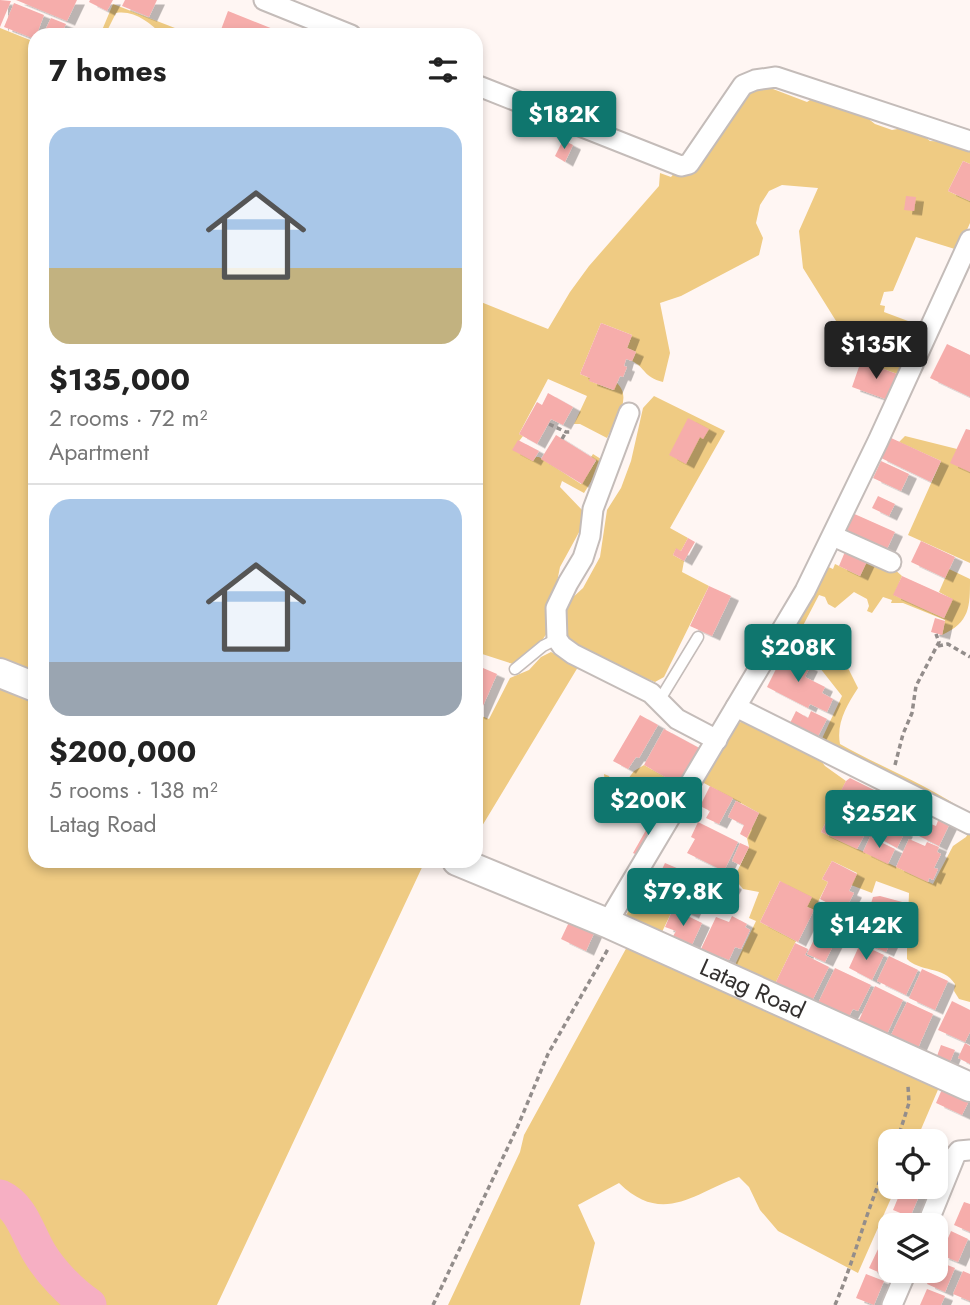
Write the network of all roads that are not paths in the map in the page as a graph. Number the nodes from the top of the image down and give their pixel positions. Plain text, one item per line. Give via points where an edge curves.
1 (264, 0) edge
2 (334, 28) edge
3 (483, 88) edge
4 (970, 141) edge
5 (970, 240) edge
6 (629, 413) dead end
7 (833, 536) junction
8 (891, 562) dead end
9 (698, 638) dead end
10 (557, 639) junction
11 (515, 669) dead end
12 (0, 673) edge
13 (28, 684) edge
14 (658, 701) junction
15 (736, 707) junction
16 (717, 740) junction
17 (970, 824) edge
18 (474, 868) edge
19 (612, 925) junction
20 (970, 1087) edge
21 (970, 1150) edge
22 (932, 1213) edge
23 (901, 1283) edge
24 (892, 1305) edge

1 - 2 street
3 - 4 street via 681,166 689,164 743,85 776,77
5 - 7 street
6 - 10 street via 593,509 583,558 556,608
7 - 8 street
7 - 15 street
9 - 14 lane
10 - 11 lane
10 - 14 street via 573,654
12 - 13 street
14 - 16 street via 677,719
15 - 16 street
15 - 17 street
16 - 19 street
18 - 19 street, Latag Road
19 - 20 street, Latag Road
21 - 22 street via 955,1156
23 - 24 street

